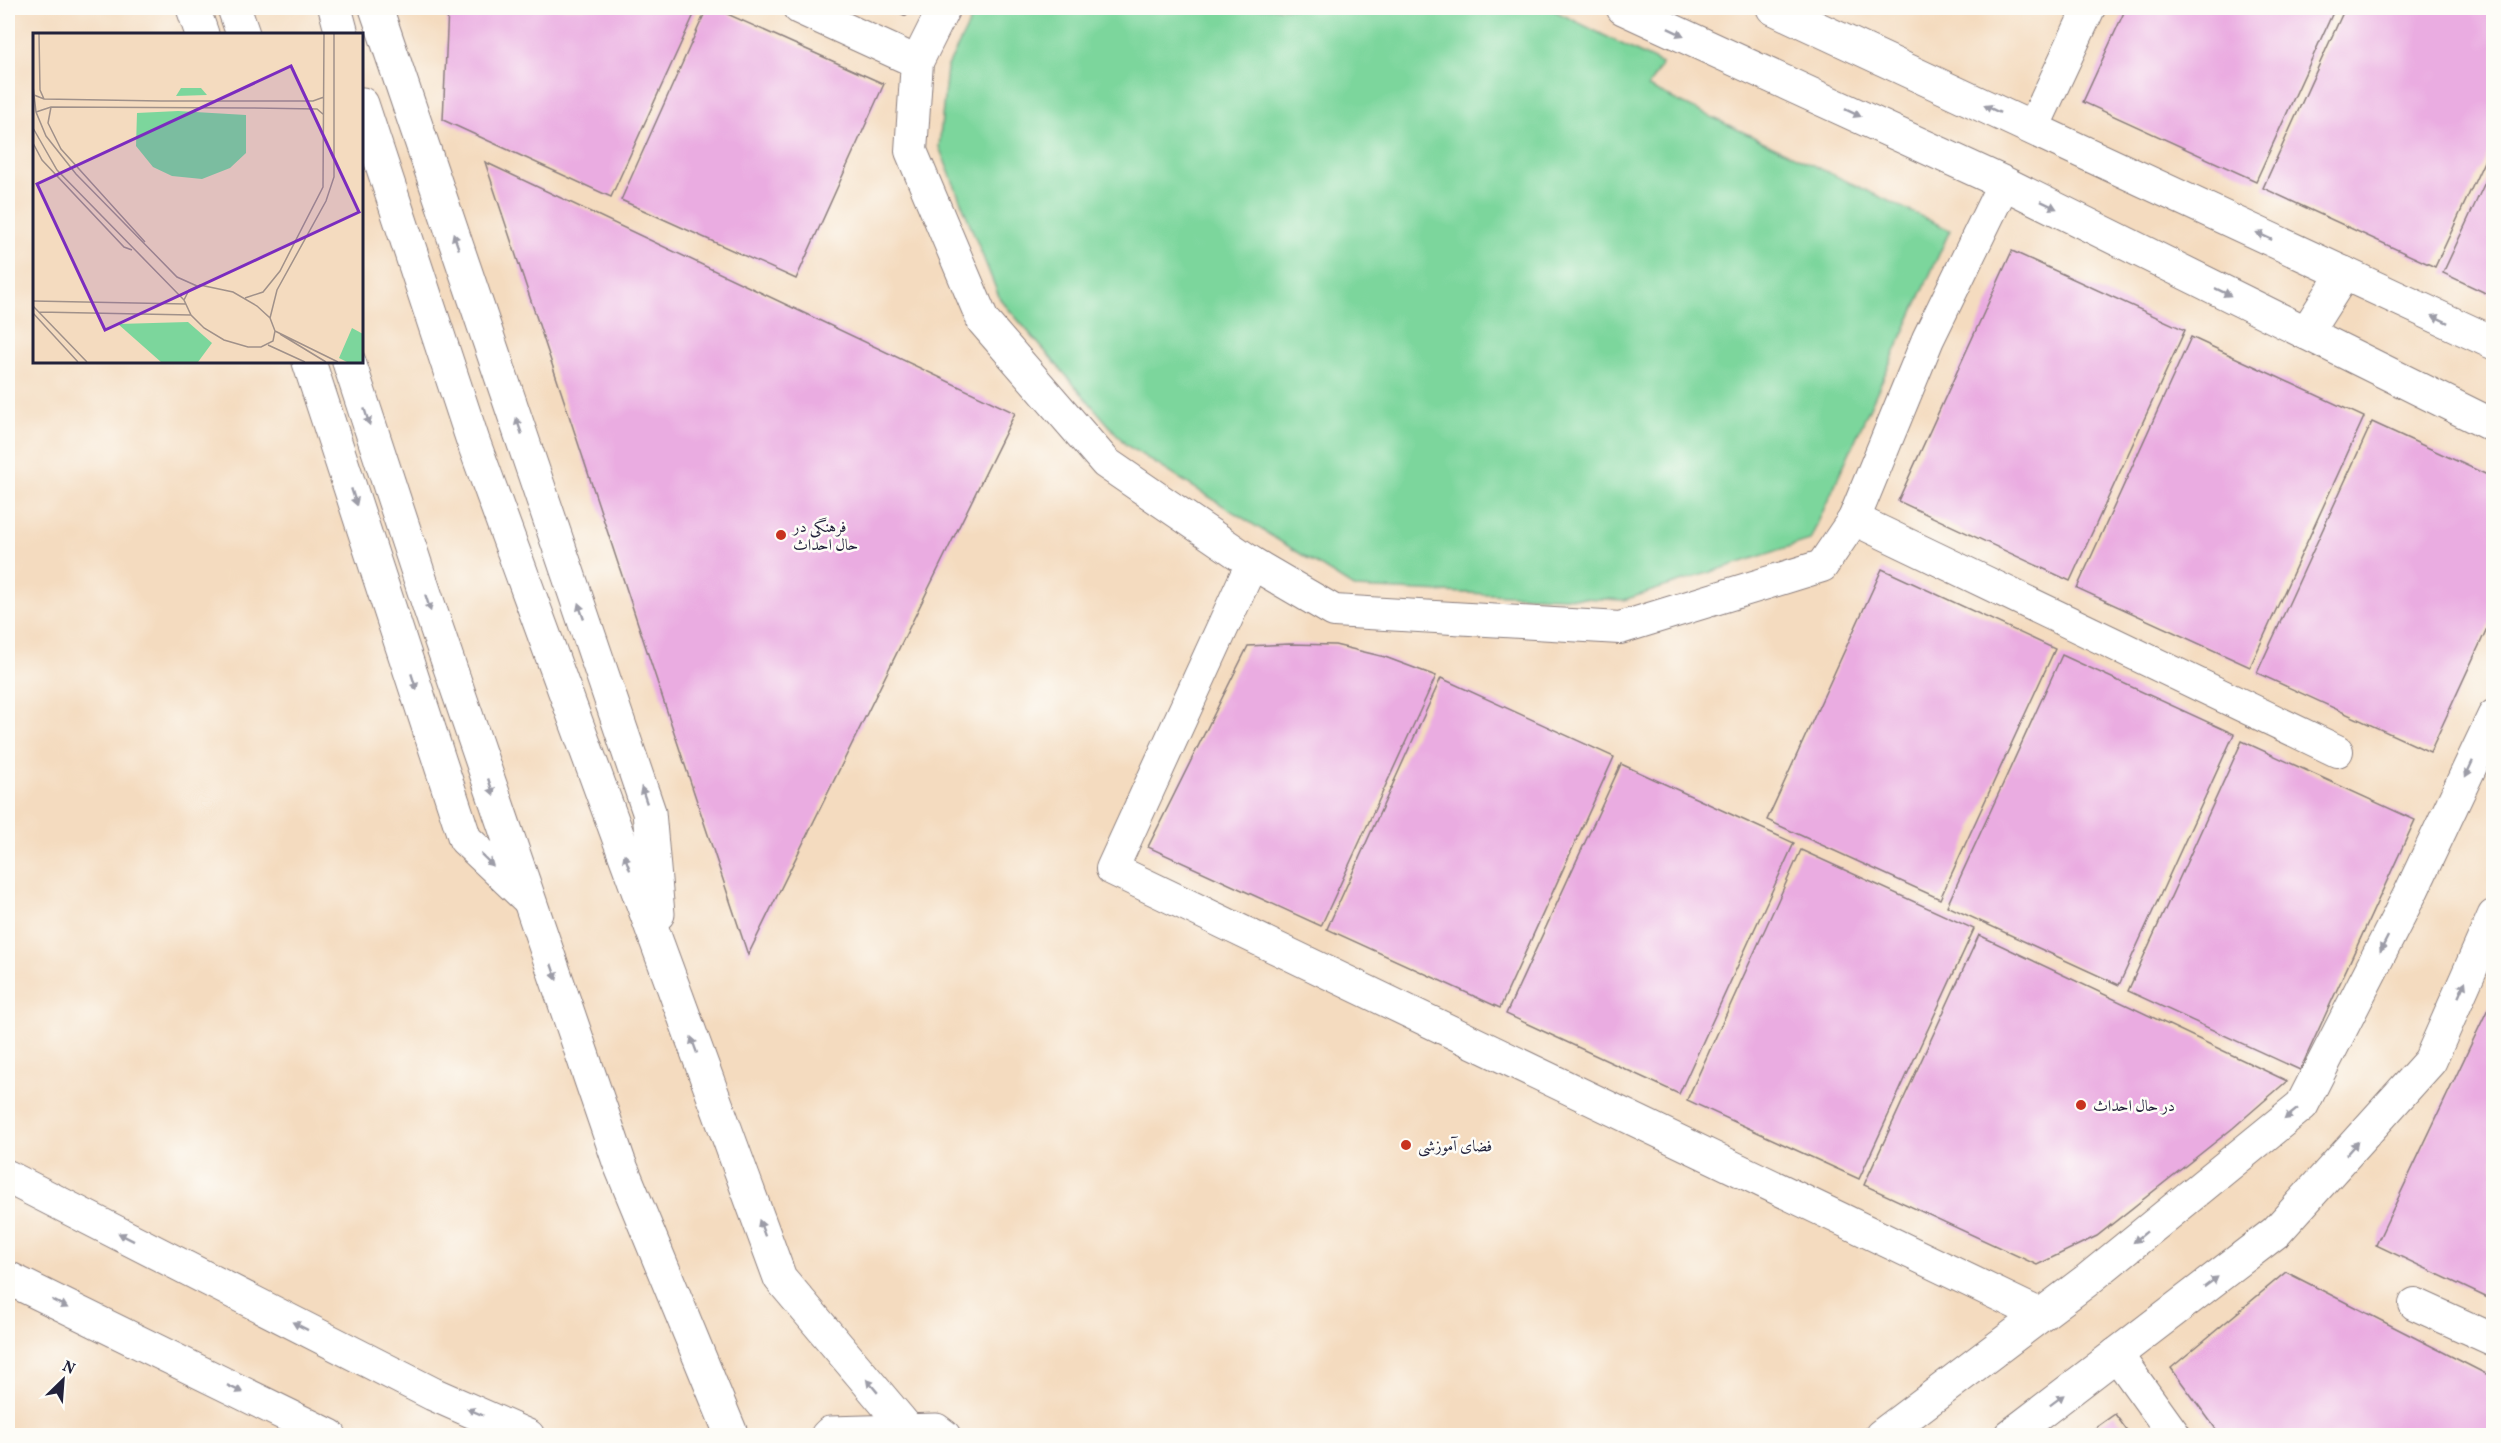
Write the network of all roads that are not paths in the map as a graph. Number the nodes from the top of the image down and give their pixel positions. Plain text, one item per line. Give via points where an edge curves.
1 (194, 8) edge
2 (234, 8) edge
3 (335, 8) edge
4 (376, 8) edge
5 (799, 8) edge
6 (944, 8) edge
7 (1623, 8) edge
8 (1775, 8) edge
9 (2089, 8) edge
10 (202, 33) edge
11 (243, 33) edge
12 (342, 33) edge
13 (392, 56) junction
14 (917, 62) junction
15 (363, 109) edge
16 (2032, 128) junction
17 (2004, 183) junction
18 (2344, 273) junction
19 (2306, 333) junction
20 (2493, 343) edge
21 (309, 363) edge
22 (349, 363) edge
23 (2493, 426) edge
24 (1854, 519) junction
25 (1252, 563) junction
26 (2493, 716) edge
27 (2337, 751) dead end
28 (530, 900) junction
29 (2493, 916) edge
30 (662, 957) junction
31 (8, 1177) edge
32 (8, 1278) edge
33 (2415, 1304) dead end
34 (2041, 1315) junction
35 (2493, 1340) edge
36 (2116, 1354) junction
37 (909, 1431) junction
38 (330, 1436) edge
39 (528, 1436) edge
40 (732, 1436) edge
41 (827, 1436) edge
42 (944, 1436) edge
43 (1881, 1436) edge
44 (2010, 1436) edge
45 (2175, 1436) edge

1 - 10 street
2 - 11 street
3 - 12 street
4 - 13 street
5 - 14 street
6 - 14 street
7 -> 17 street
16 -> 8 street
9 - 16 street
13 - 15 street
30 -> 13 street via 649,812
14 - 25 street via 911,151 983,321 1106,463
30 -> 15 street via 473,441
18 -> 16 street
17 -> 19 street
17 - 24 street via 1928,339
18 - 19 street
20 -> 18 street
19 - 23 street
21 -> 28 street via 465,839
22 -> 28 street
24 - 25 street via 1822,566 1620,628 1334,611
24 - 27 street
25 - 34 street via 1113,869
26 -> 34 street via 2411,892 2302,1105
28 -> 40 street via 620,1162
36 -> 29 street via 2276,1232 2430,1061
37 -> 30 street via 780,1278
39 -> 31 street via 433,1394
32 -> 38 street
33 - 35 street
34 - 43 street
44 -> 36 street
36 - 45 street
37 - 41 street
37 - 42 street via 936,1430

